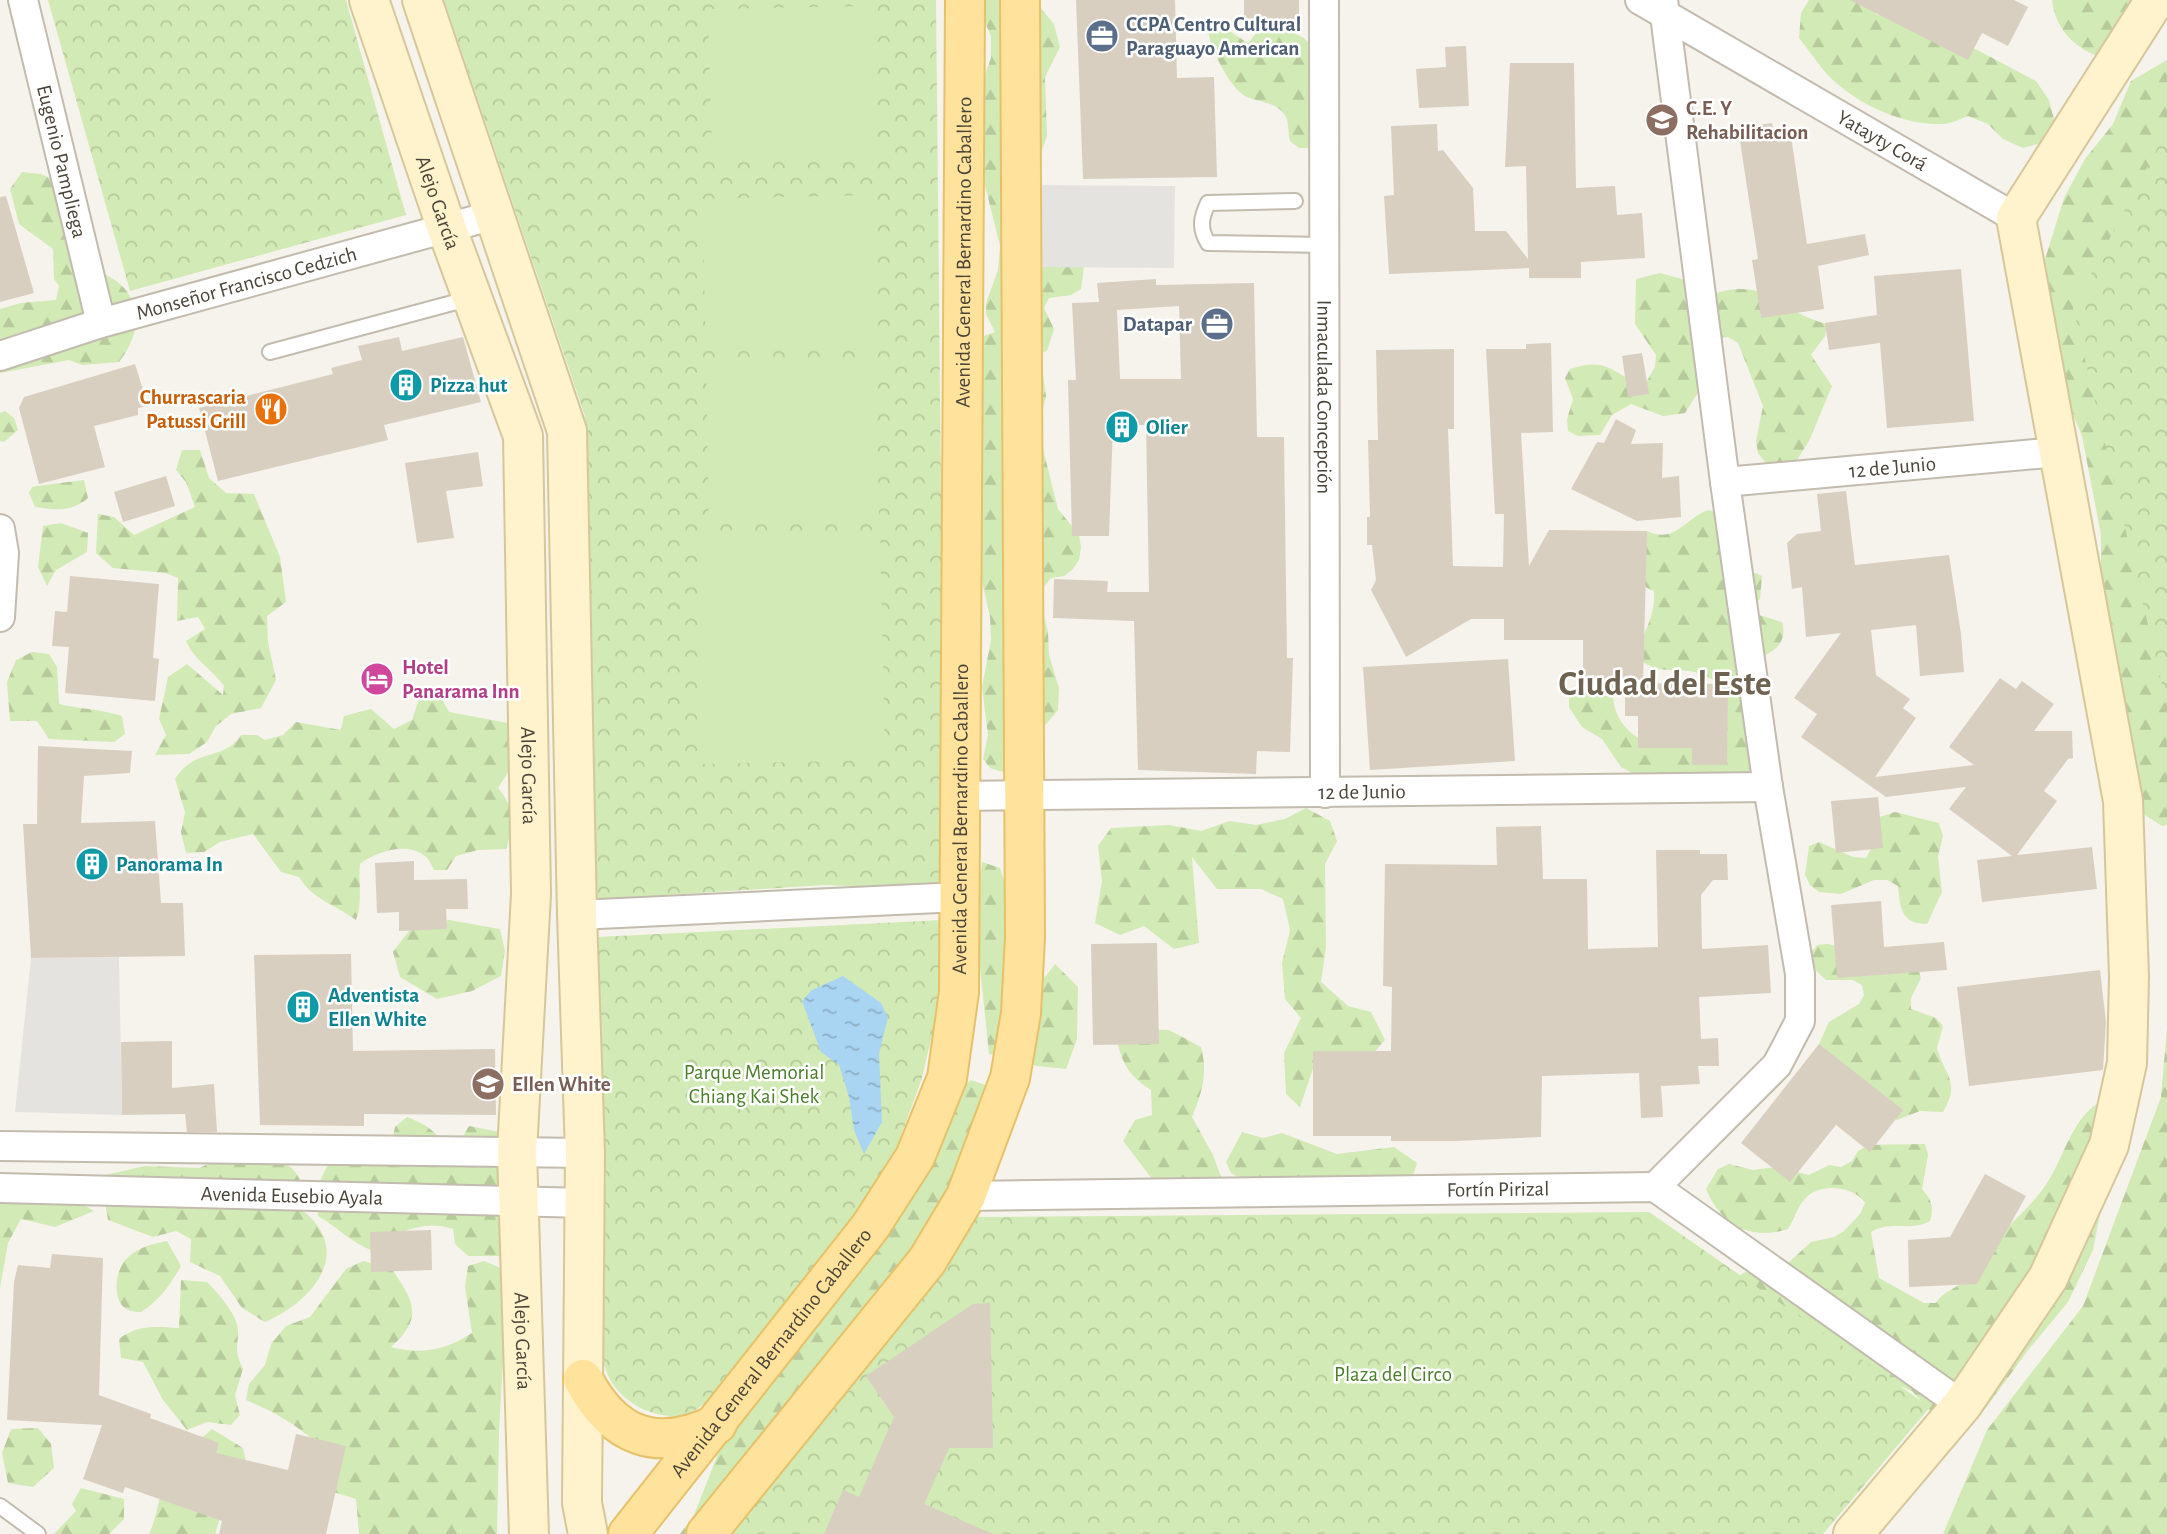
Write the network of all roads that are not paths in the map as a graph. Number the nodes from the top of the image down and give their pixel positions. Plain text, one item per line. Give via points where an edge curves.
1 (23, 0) edge
2 (369, 0) edge
3 (422, 0) edge
4 (965, 0) edge
5 (1020, 0) edge
6 (1324, 0) edge
7 (1640, 0) edge
8 (2155, 0) edge
9 (1665, 7) edge
10 (1296, 201) dead end
11 (494, 215) junction
12 (2016, 218) junction
13 (447, 229) junction
14 (1324, 245) junction
15 (472, 297) junction
16 (100, 323) junction
17 (270, 352) dead end
18 (0, 356) edge
19 (2058, 452) junction
20 (1725, 482) junction
21 (0, 529) edge
22 (0, 617) edge
23 (1768, 787) junction
24 (1325, 793) junction
25 (958, 796) junction
26 (1024, 796) junction
27 (960, 897) junction
28 (577, 915) junction
29 (0, 1146) edge
30 (517, 1152) junction
31 (585, 1153) junction
32 (1655, 1187) junction
33 (0, 1188) edge
34 (966, 1196) junction
35 (518, 1202) junction
36 (585, 1203) junction
37 (583, 1379) junction
38 (1962, 1405) junction
39 (717, 1424) junction
40 (0, 1506) edge
41 (38, 1534) edge
42 (529, 1534) edge
43 (588, 1534) edge
44 (628, 1534) edge
45 (706, 1534) edge
46 (1853, 1534) edge

1 - 16 street, Eugenio Pampliega
2 - 13 street, Alejo García
3 - 11 street
4 - 25 main road, Avenida General Bernardino Caballero
5 - 26 main road
6 - 14 street, Inmaculada Concepción
7 - 9 street, Yatayty Corá
8 - 12 street
9 - 12 street, Yatayty Corá
9 - 20 street
10 - 14 lane via 1208,204 1201,218 1203,234 1208,243
11 - 13 street, Monseñor Francisco Cedzich
11 - 28 street via 567,431
12 - 19 street
13 - 15 street, Alejo García
13 - 16 street, Monseñor Francisco Cedzich
14 - 24 street, Inmaculada Concepción
15 - 17 lane
15 - 30 street, Alejo García via 523,436 531,894
16 - 18 street, Monseñor Francisco Cedzich
19 - 20 street, 12 de Junio
19 - 38 street via 2123,801 2127,1063 2109,1145 2048,1278
20 - 23 street
21 - 22 street via 4,553
23 - 24 street, 12 de Junio
23 - 32 street via 1800,974 1800,1021 1777,1065
24 - 26 street, 12 de Junio
25 - 26 street, 12 de Junio
25 - 27 main road, Avenida General Bernardino Caballero
26 - 34 main road via 1021,1013 1010,1078
27 - 28 street
27 - 39 main road, Avenida General Bernardino Caballero via 959,992 947,1078 915,1157 870,1227
28 - 31 street
29 - 30 street
30 - 31 street
30 - 35 street, Alejo García
31 - 36 street
32 - 34 street, Fortín Pirizal
32 - 38 street
33 - 35 street, Avenida Eusebio Ayala
34 - 45 main road via 927,1261
35 - 36 street, Avenida Eusebio Ayala
35 - 42 street, Alejo García
36 - 37 street
37 - 39 main road via 595,1403 614,1423 638,1435 692,1436
37 - 43 street via 582,1503
38 - 46 street
39 - 44 main road, Avenida General Bernardino Caballero
40 - 41 lane

